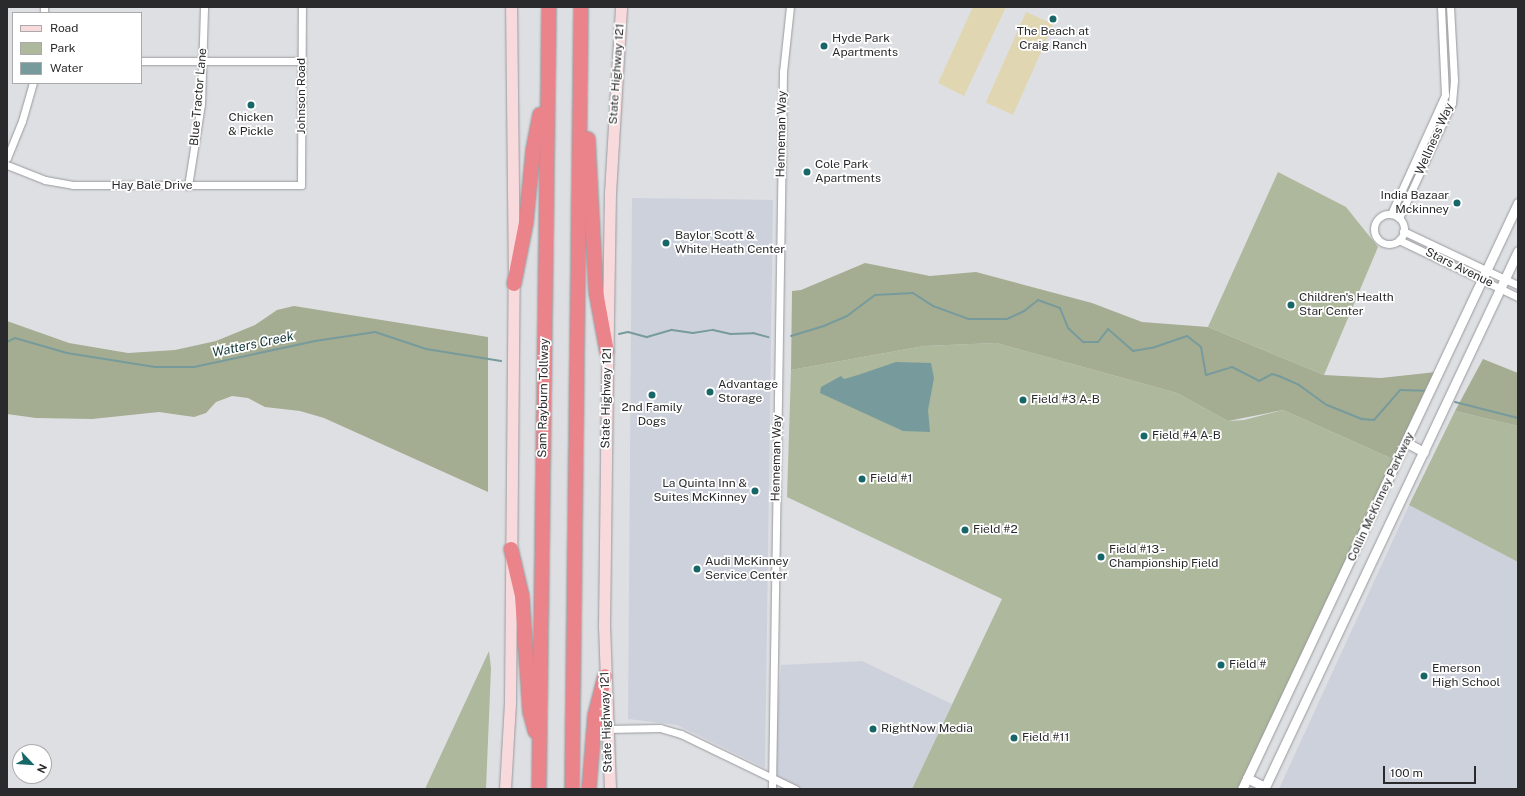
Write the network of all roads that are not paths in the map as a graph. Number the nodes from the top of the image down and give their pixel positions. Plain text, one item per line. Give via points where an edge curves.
1 (204, 7) edge
2 (302, 7) edge
3 (511, 7) edge
4 (549, 7) edge
5 (581, 7) edge
6 (621, 7) edge
7 (790, 7) edge
8 (1441, 7) edge
9 (1450, 7) edge
10 (580, 44) junction
11 (142, 61) edge
12 (204, 61) junction
13 (302, 62) junction
14 (547, 81) junction
15 (33, 84) edge
16 (7, 158) edge
17 (7, 165) edge
18 (301, 185) joint
19 (188, 186) junction
20 (1518, 203) edge
21 (1391, 214) junction
22 (1399, 218) junction
23 (1404, 231) junction
24 (1399, 240) junction
25 (1518, 251) edge
26 (1486, 270) junction
27 (1504, 279) junction
28 (1482, 280) junction
29 (514, 284) junction
30 (1518, 285) edge
31 (1500, 288) junction
32 (1518, 297) edge
33 (607, 352) junction
34 (1407, 443) junction
35 (1424, 452) junction
36 (511, 549) junction
37 (605, 676) junction
38 (607, 729) junction
39 (540, 752) junction
40 (772, 777) junction
41 (1247, 778) junction
42 (1264, 788) edge
43 (505, 789) edge
44 (539, 789) edge
45 (572, 789) edge
46 (589, 789) edge
47 (610, 789) edge
48 (772, 789) edge
49 (795, 789) edge
50 (1242, 789) edge

1 - 12 street, Blue Tractor Lane
2 - 13 street, Johnson Road
3 - 29 main road
4 - 14 highway, Sam Rayburn Tollway
5 - 10 highway
6 - 33 main road, State Highway 121 via 610,193
7 - 40 street, Henneman Way via 783,72
8 - 21 street, Wellness Way via 1445,96
9 - 22 street, Wellness Way via 1454,80 1452,103
10 - 33 highway via 596,292
10 - 45 highway
11 - 12 street
12 - 13 street
12 - 19 street, Blue Tractor Lane via 199,122
13 - 18 street, Johnson Road
14 - 29 highway via 533,150 526,223
14 - 39 highway, Sam Rayburn Tollway
15 - 16 street via 22,121
17 - 19 street, Hay Bale Drive via 45,180 73,185
18 - 19 street, Hay Bale Drive
20 - 26 street, Collin McKinney Parkway
21 - 22 street
21 - 24 street via 1379,218 1374,232 1384,243
22 - 23 street
23 - 24 street
23 - 26 street, Stars Avenue
24 - 28 street, Stars Avenue
25 - 27 street, Collin McKinney Parkway
26 - 27 street, Stars Avenue
26 - 28 street, Collin McKinney Parkway
27 - 30 street, Stars Avenue
27 - 31 street, Collin McKinney Parkway
28 - 31 street, Stars Avenue
28 - 34 street, Collin McKinney Parkway
29 - 36 main road
31 - 32 street, Stars Avenue
31 - 35 street, Collin McKinney Parkway
33 - 37 main road, State Highway 121
34 - 35 street
34 - 41 street, Collin McKinney Parkway
35 - 42 street, Collin McKinney Parkway
36 - 39 highway via 522,596 530,712
36 - 43 main road via 510,702
37 - 38 main road, State Highway 121
37 - 46 highway via 595,715
38 - 40 street via 660,728 674,732
38 - 47 main road, State Highway 121
39 - 44 highway, Sam Rayburn Tollway
40 - 48 street, Henneman Way
40 - 49 street
41 - 42 street
41 - 50 street, Collin McKinney Parkway

